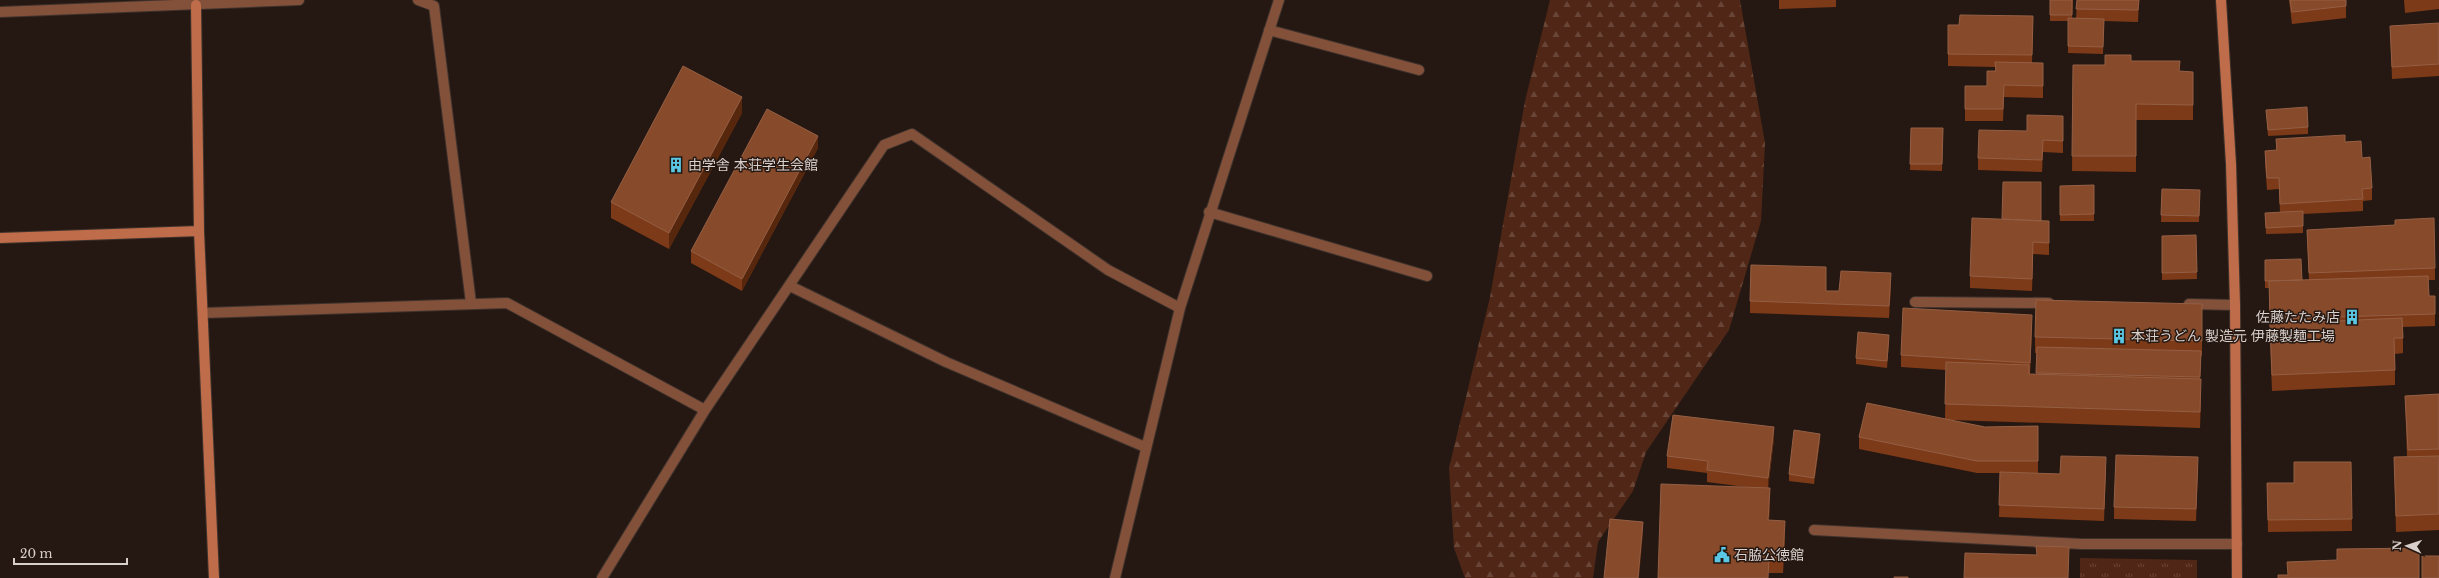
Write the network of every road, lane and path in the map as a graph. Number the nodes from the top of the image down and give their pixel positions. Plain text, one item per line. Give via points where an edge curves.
1 (299, 0) edge
2 (418, 0) edge
3 (1279, 0) edge
4 (2221, 0) edge
5 (196, 2) edge
6 (0, 12) edge
7 (1269, 30) junction
8 (1419, 70) dead end
9 (1209, 212) junction
10 (199, 231) junction
11 (0, 238) edge
12 (1427, 276) dead end
13 (790, 286) junction
14 (1915, 302) dead end
15 (471, 303) junction
16 (2057, 303) edge
17 (2174, 304) edge
18 (2235, 305) junction
19 (1180, 308) junction
20 (203, 313) junction
21 (705, 410) junction
22 (1145, 447) junction
23 (1814, 530) dead end
24 (2237, 544) junction
25 (214, 578) edge
26 (602, 578) edge
27 (1115, 578) edge
28 (2238, 578) edge

1 - 5 street
2 - 15 street via 434,6
3 - 7 street
4 - 18 street via 2231,164
5 - 6 street
5 - 10 street
7 - 8 street
7 - 9 street
9 - 12 street
9 - 19 street
10 - 11 street
10 - 20 street
13 - 19 street via 884,145 912,134 1108,270
13 - 21 street
13 - 22 street via 946,362
14 - 16 street
15 - 20 street
15 - 21 street via 507,302
17 - 18 street
18 - 24 street
19 - 22 street
20 - 25 street
21 - 26 street
22 - 27 street
23 - 24 street via 2082,544
24 - 28 street

